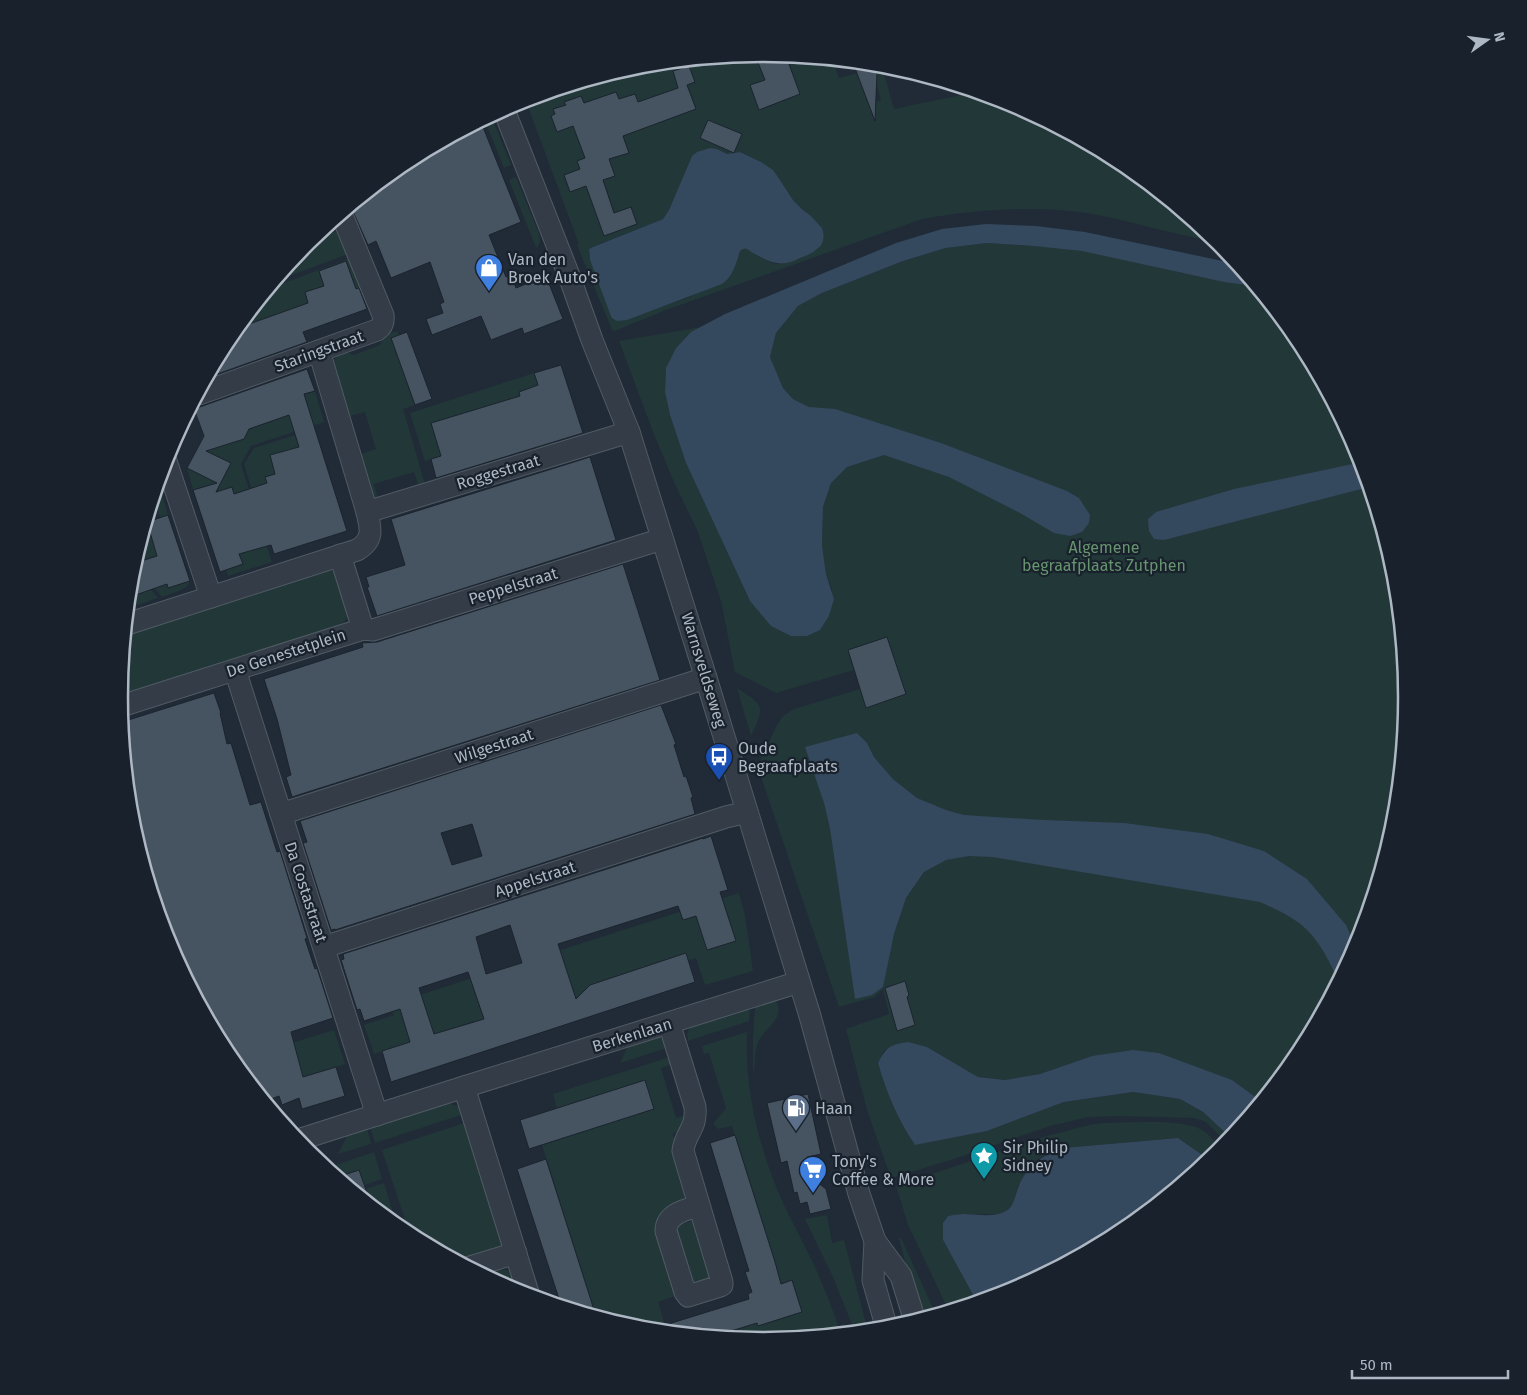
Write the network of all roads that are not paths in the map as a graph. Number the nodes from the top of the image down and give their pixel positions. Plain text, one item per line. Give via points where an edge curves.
1 (507, 117) edge
2 (344, 221) edge
3 (319, 351) junction
4 (208, 391) edge
5 (629, 432) junction
6 (170, 473) edge
7 (367, 512) junction
8 (662, 539) junction
9 (340, 555) junction
10 (211, 597) junction
11 (133, 622) edge
12 (364, 629) junction
13 (235, 670) junction
14 (706, 678) junction
15 (128, 704) edge
16 (748, 812) junction
17 (281, 814) junction
18 (324, 947) junction
19 (799, 982) junction
20 (669, 1023) junction
21 (464, 1087) junction
22 (377, 1115) junction
23 (306, 1138) edge
24 (698, 1206) dead end
25 (875, 1241) junction
26 (516, 1253) junction
27 (478, 1264) edge
28 (526, 1286) edge
29 (913, 1314) edge
30 (885, 1320) edge

1 - 5 street, Warnsveldseweg
2 - 3 street, Staringstraat via 384,321 377,330
3 - 4 street, Staringstraat
3 - 7 street
5 - 7 street, Roggestraat
5 - 8 street, Warnsveldseweg
6 - 10 street
7 - 9 street via 371,527 367,541 357,550
8 - 12 street, Peppelstraat via 373,630
8 - 14 street, Warnsveldseweg
9 - 10 street
9 - 12 street, De Genestetplein
10 - 11 street
12 - 13 street, De Genestetplein
13 - 15 street, De Genestetplein
13 - 17 street, Da Costastraat
14 - 16 street, Warnsveldseweg
14 - 17 street, Wilgestraat
16 - 18 street, Appelstraat
16 - 19 street, Warnsveldseweg
17 - 18 street, Da Costastraat
18 - 22 street, Da Costastraat
19 - 20 street, Berkenlaan
19 - 25 street, Warnsveldseweg
20 - 21 street, Berkenlaan
20 - 24 street via 695,1107 696,1118 683,1151
21 - 22 street, Berkenlaan
21 - 26 street
22 - 23 street, Berkenlaan
25 - 29 street, Warnsveldseweg via 901,1276
25 - 30 street, Warnsveldseweg via 873,1280
26 - 27 street
26 - 28 street

